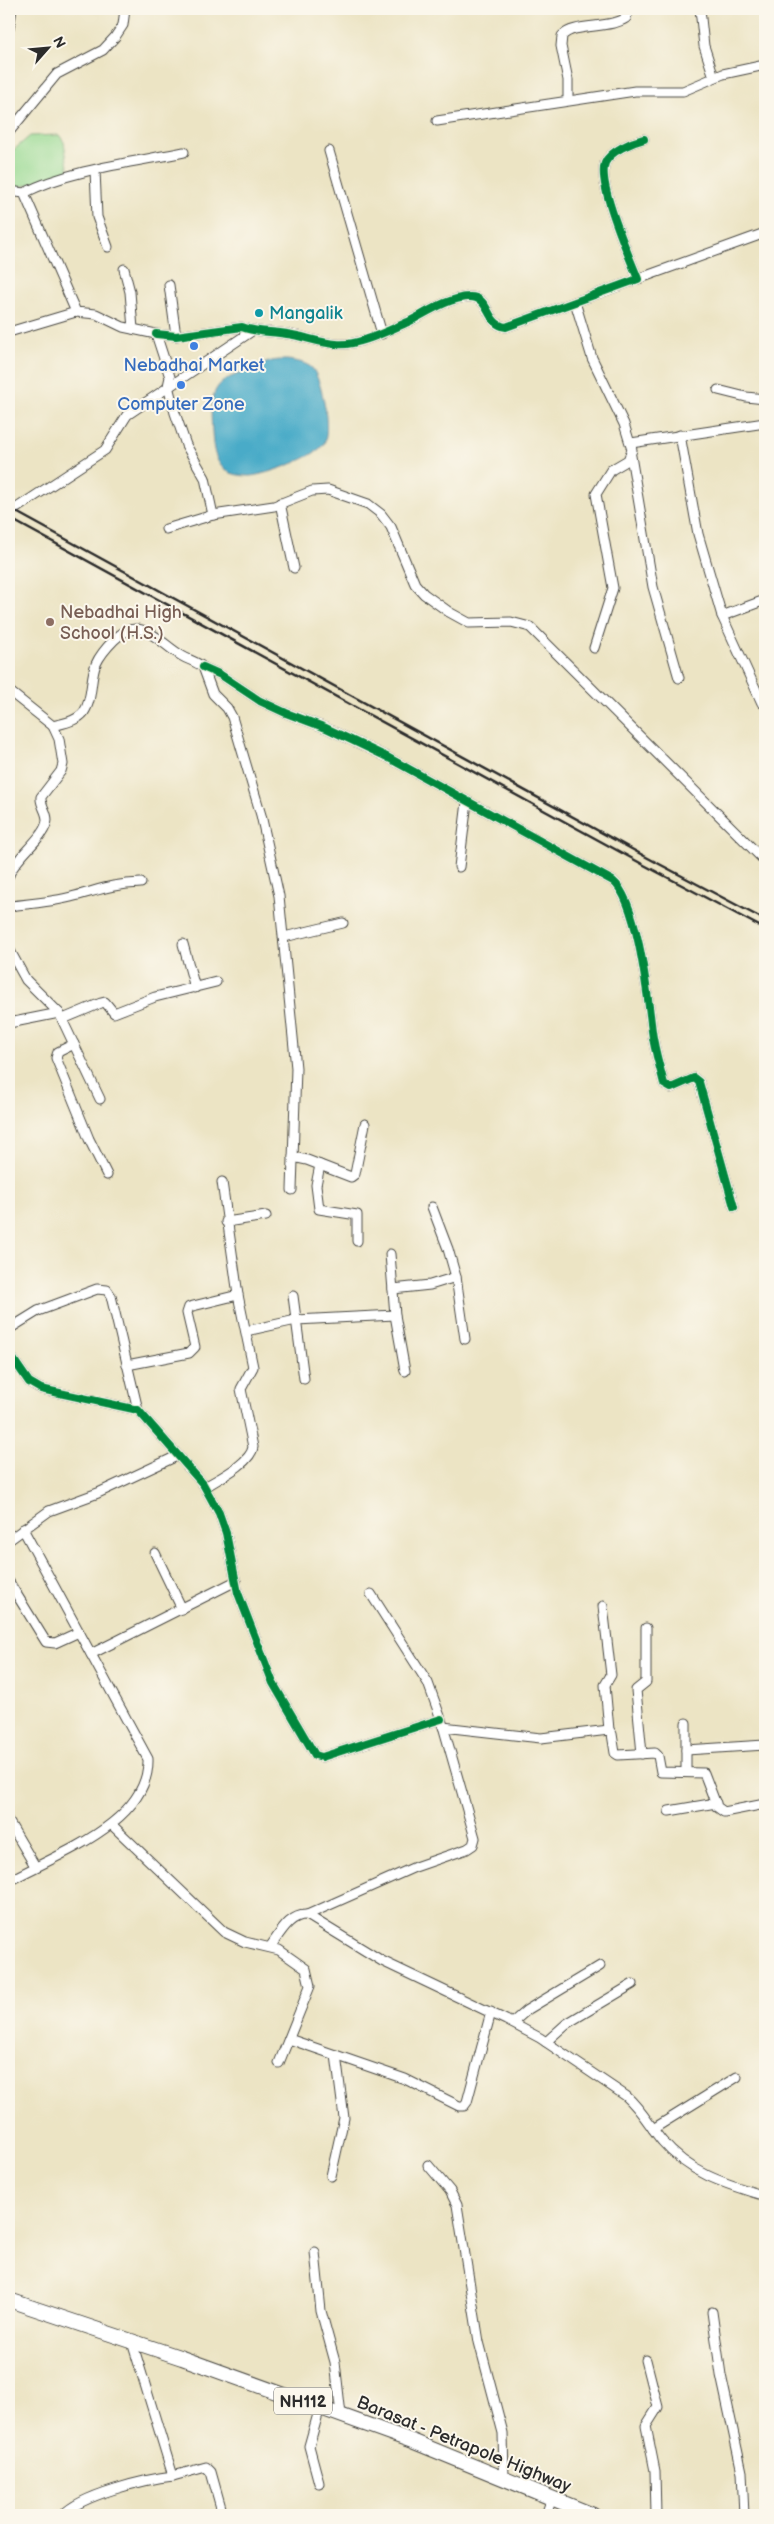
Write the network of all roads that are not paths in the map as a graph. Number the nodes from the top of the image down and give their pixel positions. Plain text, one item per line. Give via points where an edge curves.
1 (12, 9) edge
2 (125, 9) edge
3 (629, 9) edge
4 (700, 9) edge
5 (9, 29) edge
6 (765, 65) edge
7 (714, 77) junction
8 (568, 100) junction
9 (437, 121) dead end
10 (9, 132) edge
11 (644, 139) dead end
12 (329, 151) dead end
13 (184, 152) dead end
14 (95, 170) junction
15 (9, 191) edge
16 (24, 193) junction
17 (765, 233) edge
18 (108, 247) dead end
19 (124, 269) dead end
20 (638, 279) junction
21 (169, 284) dead end
22 (575, 302) junction
23 (76, 312) junction
24 (133, 329) junction
25 (252, 331) junction
26 (9, 332) edge
27 (156, 334) junction
28 (382, 334) junction
29 (176, 336) junction
30 (168, 386) junction
31 (718, 390) dead end
32 (765, 399) edge
33 (765, 423) edge
34 (680, 435) junction
35 (631, 444) junction
36 (631, 456) junction
37 (280, 503) junction
38 (9, 513) edge
39 (213, 515) junction
40 (166, 528) dead end
41 (294, 568) dead end
42 (765, 600) edge
43 (722, 616) junction
44 (594, 648) dead end
45 (203, 666) junction
46 (679, 678) dead end
47 (9, 691) edge
48 (762, 703) dead end
49 (53, 726) junction
50 (467, 802) junction
51 (765, 861) edge
52 (459, 867) dead end
53 (9, 875) edge
54 (141, 883) dead end
55 (9, 906) edge
56 (343, 923) dead end
57 (284, 937) junction
58 (182, 944) dead end
59 (9, 949) edge
60 (216, 982) dead end
61 (195, 988) junction
62 (61, 1016) junction
63 (9, 1023) edge
64 (74, 1044) junction
65 (100, 1099) dead end
66 (365, 1124) dead end
67 (292, 1157) junction
68 (320, 1165) junction
69 (107, 1175) dead end
70 (222, 1182) dead end
71 (292, 1190) dead end
72 (734, 1207) dead end
73 (432, 1208) dead end
74 (266, 1216) dead end
75 (226, 1222) junction
76 (357, 1241) dead end
77 (390, 1254) dead end
78 (456, 1277) junction
79 (393, 1289) junction
80 (238, 1295) junction
81 (293, 1296) dead end
82 (395, 1315) junction
83 (296, 1320) junction
84 (9, 1330) edge
85 (246, 1331) junction
86 (465, 1339) dead end
87 (9, 1353) edge
88 (127, 1365) junction
89 (406, 1371) dead end
90 (304, 1379) dead end
91 (138, 1410) junction
92 (177, 1456) junction
93 (205, 1487) junction
94 (23, 1529) junction
95 (9, 1540) edge
96 (155, 1553) dead end
97 (236, 1581) junction
98 (9, 1582) edge
99 (371, 1594) dead end
100 (603, 1606) dead end
101 (182, 1608) junction
102 (646, 1628) dead end
103 (79, 1632) junction
104 (91, 1654) junction
105 (442, 1723) junction
106 (686, 1723) dead end
107 (609, 1730) junction
108 (765, 1745) edge
109 (686, 1750) junction
110 (642, 1754) junction
111 (686, 1772) junction
112 (716, 1803) junction
113 (765, 1804) edge
114 (668, 1810) dead end
115 (9, 1822) edge
116 (112, 1825) junction
117 (35, 1866) junction
118 (9, 1881) edge
119 (307, 1915) junction
120 (270, 1947) junction
121 (600, 1966) dead end
122 (633, 1984) dead end
123 (491, 2012) junction
124 (512, 2023) junction
125 (289, 2039) junction
126 (546, 2042) junction
127 (336, 2055) junction
128 (279, 2063) dead end
129 (737, 2077) dead end
130 (653, 2129) junction
131 (428, 2165) dead end
132 (331, 2176) dead end
133 (765, 2196) edge
134 (315, 2252) dead end
135 (9, 2300) edge
136 (712, 2312) dead end
137 (132, 2342) junction
138 (646, 2360) dead end
139 (320, 2407) junction
140 (341, 2415) junction
141 (173, 2476) junction
142 (504, 2478) junction
143 (319, 2483) dead end
144 (552, 2498) junction
145 (64, 2515) edge
146 (224, 2515) edge
147 (546, 2515) edge
148 (593, 2515) edge
149 (656, 2515) edge
150 (744, 2515) edge

1 - 5 street
2 - 10 street via 123,25 103,50 57,74
3 - 8 street via 626,18 617,23 562,36
4 - 7 street via 704,46
6 - 7 street
7 - 8 street via 683,91 635,91
8 - 9 street
11 - 20 street via 610,156 604,167 609,202
12 - 28 street
13 - 14 street
14 - 16 street via 39,185
14 - 18 street via 97,218
15 - 16 street
16 - 23 street
17 - 20 street
19 - 24 street via 130,292
20 - 22 street
21 - 29 street
22 - 28 street via 506,326 494,323 482,300 460,298
22 - 35 street via 592,358
23 - 24 street via 96,314
23 - 26 street
24 - 27 street
25 - 28 street via 286,333 337,345
25 - 29 street via 235,327
25 - 30 street
27 - 29 street
27 - 30 street via 170,377
30 - 38 street via 128,415 105,450
30 - 39 street via 186,445 205,478
31 - 32 street
33 - 34 street
34 - 35 street
34 - 43 street via 698,534
35 - 36 street
36 - 44 street via 611,470 596,494 613,583
36 - 46 street via 653,587
37 - 39 street
37 - 41 street
37 - 51 street via 312,491 328,490 375,508 392,527 415,584 424,594 469,623 512,622 530,627
39 - 40 street
42 - 43 street
43 - 48 street
45 - 49 street via 182,656 156,636 141,629 131,629 114,640 96,665 85,710 79,718
45 - 50 street via 260,701 387,757
45 - 57 street via 213,694 230,712 242,752 271,857
47 - 49 street
49 - 53 street via 63,764 59,776 40,797 46,813 45,826 20,855
50 - 52 street
50 - 72 street via 613,882 622,890 635,931 664,1084 671,1088 694,1078 699,1082
54 - 55 street via 115,884 32,905
56 - 57 street
57 - 67 street via 296,1068
58 - 61 street
59 - 62 street via 26,980
60 - 61 street
61 - 62 street via 114,1013 105,1002
62 - 63 street
62 - 64 street
64 - 65 street
64 - 69 street via 58,1052 56,1058
66 - 68 street via 355,1174 346,1177
67 - 68 street
67 - 71 street
68 - 76 street via 316,1185 319,1209 357,1215
70 - 75 street
73 - 78 street
74 - 75 street
75 - 80 street
77 - 79 street
78 - 79 street via 430,1285
78 - 86 street
79 - 82 street
80 - 85 street
80 - 88 street via 189,1307 187,1313 195,1347 189,1353
81 - 83 street
82 - 83 street
82 - 89 street
83 - 85 street
83 - 90 street
84 - 88 street via 38,1311 102,1288 111,1296
85 - 93 street via 253,1367 243,1384 242,1394 253,1450 232,1470
87 - 91 street via 29,1382 41,1389
88 - 91 street
91 - 92 street
92 - 93 street
92 - 94 street via 98,1494 49,1511
93 - 97 street via 220,1513
94 - 95 street
94 - 103 street
96 - 101 street
97 - 101 street
97 - 105 street via 273,1683 315,1755 322,1757
98 - 103 street via 46,1642 55,1643
99 - 105 street via 428,1683
100 - 107 street via 611,1675 605,1684
101 - 104 street
102 - 110 street via 646,1682 636,1690
103 - 104 street
104 - 116 street via 148,1760 147,1775 129,1808
105 - 107 street via 541,1738
105 - 119 street via 474,1831 472,1845
106 - 109 street
107 - 110 street via 618,1756
108 - 109 street
109 - 111 street
110 - 111 street via 657,1755 661,1772
111 - 112 street via 704,1773
112 - 113 street via 724,1812
112 - 114 street
115 - 117 street
116 - 117 street
116 - 120 street via 224,1932 240,1940
117 - 118 street
119 - 120 street via 290,1920
119 - 123 street via 382,1961
120 - 125 street via 306,1969 310,1979
121 - 124 street via 527,2010
122 - 126 street via 566,2024
123 - 124 street
123 - 127 street via 468,2102 464,2106 400,2077
124 - 126 street
125 - 127 street
125 - 128 street
126 - 130 street via 626,2096
127 - 132 street via 344,2118
129 - 130 street
130 - 133 street via 692,2168 719,2182
131 - 142 street via 450,2191 457,2205 479,2342 503,2432
134 - 140 street via 321,2311 335,2362
135 - 137 highway, Barasat - Petrapole Highway / NH112
136 - 150 street via 721,2375 742,2472
137 - 139 highway, Barasat - Petrapole Highway / NH112
137 - 141 street
138 - 149 street via 658,2407 646,2426 654,2471
139 - 140 highway, Barasat - Petrapole Highway / NH112
139 - 143 street via 309,2446
140 - 142 highway, Barasat - Petrapole Highway / NH112
141 - 145 street via 138,2481 73,2506
141 - 146 street via 206,2467 211,2472
142 - 144 highway, Barasat - Petrapole Highway / NH112
144 - 147 street
144 - 148 highway, Barasat - Petrapole Highway / NH112

